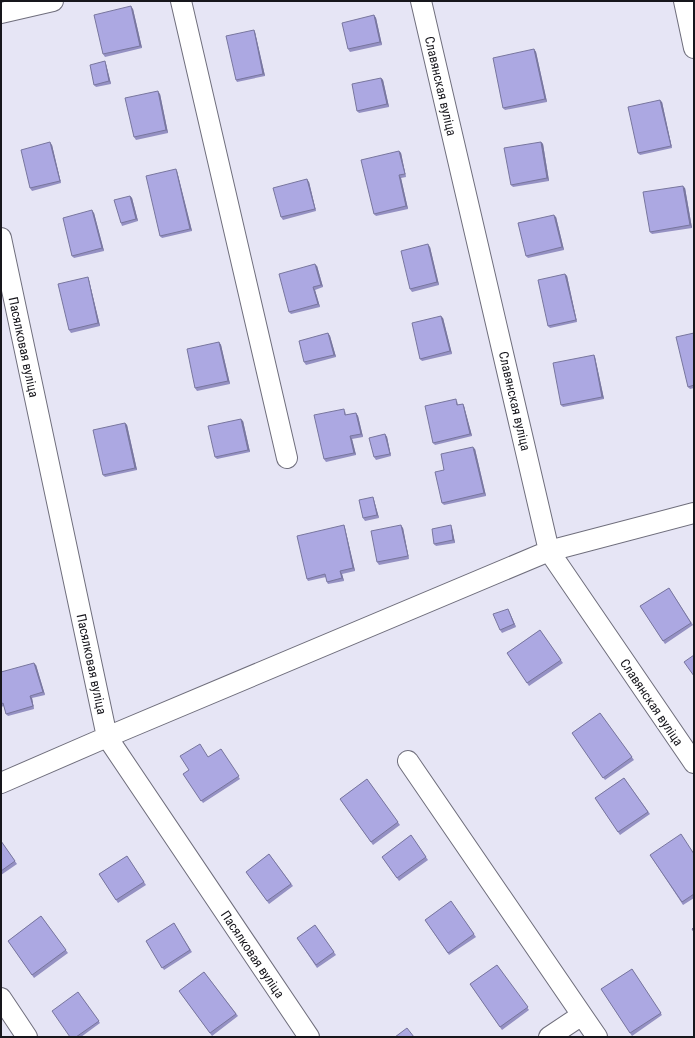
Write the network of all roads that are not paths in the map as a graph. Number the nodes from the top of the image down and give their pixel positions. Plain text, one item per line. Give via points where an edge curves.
1 (53, 1) edge
2 (181, 1) edge
3 (422, 1) edge
4 (684, 1) edge
5 (1, 13) edge
6 (694, 48) edge
7 (1, 238) edge
8 (287, 458) dead end
9 (694, 513) edge
10 (549, 551) junction
11 (107, 737) junction
12 (408, 761) dead end
13 (694, 763) edge
14 (1, 783) edge
15 (1, 998) edge
16 (582, 1015) junction
17 (28, 1037) edge
18 (309, 1037) edge
19 (549, 1037) edge
20 (597, 1037) edge

1 - 5 street
2 - 8 street
3 - 10 street, Славянская вуліца
4 - 6 street
7 - 11 street, Пасялковая вуліца
9 - 10 street
10 - 11 street
10 - 13 street, Славянская вуліца
11 - 14 street
11 - 18 street, Пасялковая вуліца
12 - 16 street
15 - 17 street
16 - 19 street
16 - 20 street

